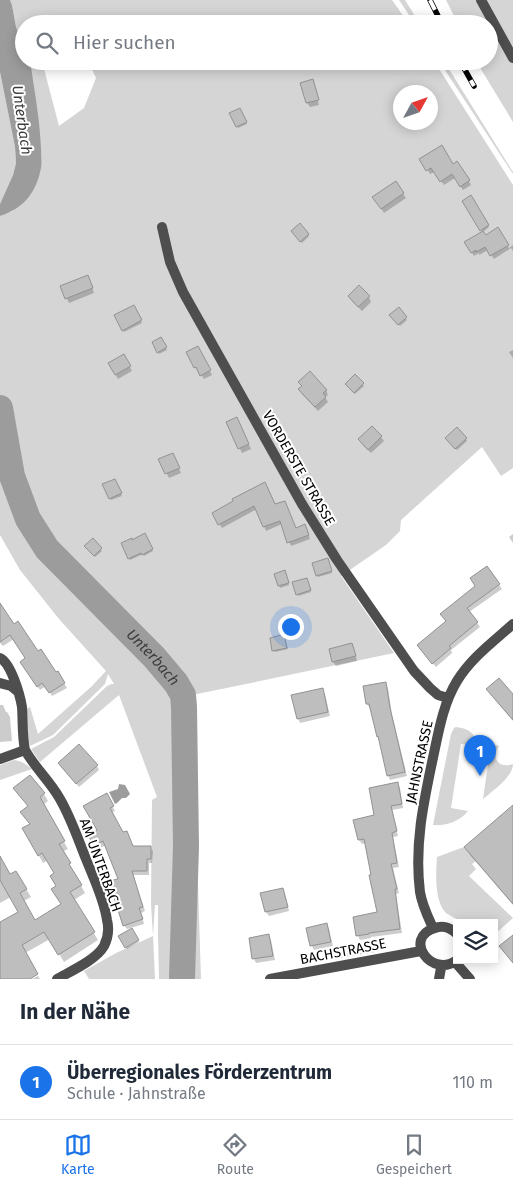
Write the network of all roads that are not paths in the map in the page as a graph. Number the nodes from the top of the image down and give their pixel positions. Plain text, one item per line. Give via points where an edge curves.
1 (481, 0) edge
2 (489, 15) edge
3 (498, 31) edge
4 (513, 58) edge
5 (162, 227) dead end
6 (513, 624) edge
7 (0, 658) edge
8 (0, 683) edge
9 (17, 691) junction
10 (448, 698) junction
11 (25, 750) junction
12 (0, 759) edge
13 (433, 928) junction
14 (453, 930) edge
15 (421, 951) junction
16 (453, 963) edge
17 (458, 964) edge
18 (440, 968) junction
19 (58, 979) edge
20 (270, 979) edge
21 (439, 979) edge
22 (470, 979) edge

1 - 2 street
3 - 4 street
5 - 10 street, VORDERSTE STRASSE via 170,262 183,292 302,504 414,671 430,688
6 - 10 street, JAHNSTRASSE via 467,666
7 - 9 street via 11,670
8 - 9 street
9 - 11 street via 22,704
10 - 13 street, JAHNSTRASSE via 430,770 418,850 420,894
11 - 12 street
11 - 19 street, AM UNTERBACH via 53,787 67,813 108,920 104,946
13 - 14 street via 440,926
13 - 15 street via 423,937
15 - 18 street via 426,961
15 - 20 street, BACHSTRASSE
16 - 18 street
17 - 22 street
18 - 21 street

